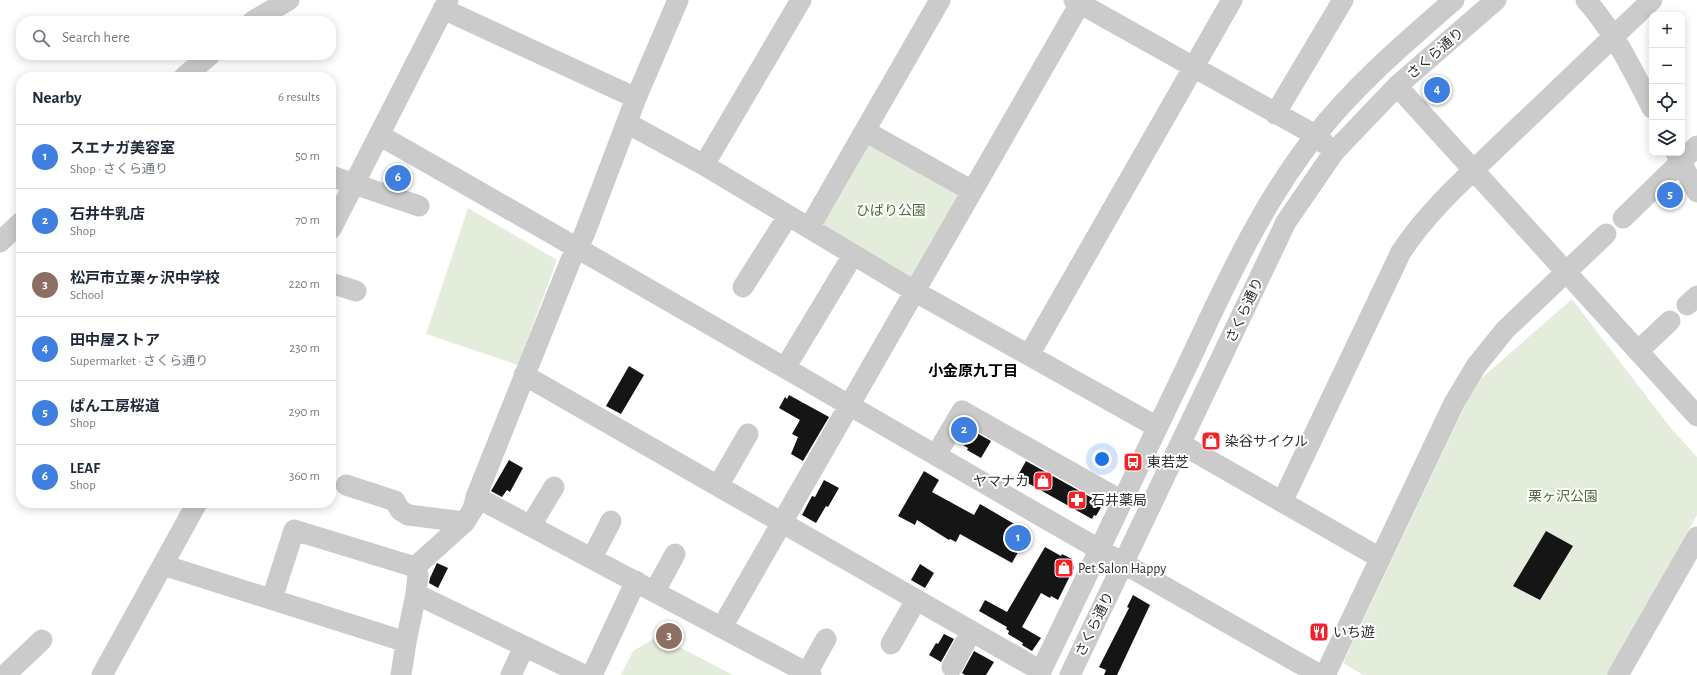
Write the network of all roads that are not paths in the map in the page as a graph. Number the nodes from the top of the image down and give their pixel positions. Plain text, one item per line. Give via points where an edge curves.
1 (289, 0) edge
2 (678, 0) edge
3 (801, 0) edge
4 (940, 0) edge
5 (1232, 0) edge
6 (1342, 0) edge
7 (1454, 0) edge
8 (1496, 0) edge
9 (1586, 0) edge
10 (1652, 0) edge
11 (1079, 1) edge
12 (445, 4) edge
13 (262, 16) edge
14 (1614, 36) junction
15 (204, 60) edge
16 (1193, 67) junction
17 (190, 72) edge
18 (1397, 86) junction
19 (636, 98) junction
20 (1649, 102) edge
21 (1275, 114) junction
22 (627, 123) junction
23 (865, 131) junction
24 (379, 135) junction
25 (1315, 136) junction
26 (1697, 146) edge
27 (1334, 152) junction
28 (1678, 158) edge
29 (704, 165) junction
30 (1473, 171) junction
31 (336, 178) edge
32 (354, 184) junction
33 (972, 191) junction
34 (1697, 192) edge
35 (419, 206) dead end
36 (788, 216) junction
37 (336, 218) edge
38 (1623, 218) dead end
39 (16, 227) edge
40 (809, 228) junction
41 (1606, 234) dead end
42 (0, 242) edge
43 (577, 248) junction
44 (853, 254) junction
45 (1566, 273) junction
46 (336, 285) edge
47 (743, 287) dead end
48 (356, 291) dead end
49 (914, 291) junction
50 (1670, 321) dead end
51 (1638, 351) junction
52 (1029, 355) junction
53 (786, 368) junction
54 (524, 375) junction
55 (849, 404) junction
56 (1695, 409) edge
57 (1157, 428) junction
58 (748, 434) dead end
59 (1181, 444) junction
60 (936, 455) junction
61 (346, 485) dead end
62 (718, 486) junction
63 (554, 487) dead end
64 (476, 497) junction
65 (1122, 501) junction
66 (1282, 502) junction
67 (194, 508) edge
68 (611, 521) dead end
69 (465, 522) junction
70 (782, 522) junction
71 (531, 525) junction
72 (1697, 538) edge
73 (1099, 550) junction
74 (675, 554) dead end
75 (592, 558) junction
76 (1380, 558) junction
77 (1123, 564) junction
78 (163, 565) junction
79 (415, 568) junction
80 (636, 581) junction
81 (655, 591) junction
82 (416, 594) junction
83 (272, 599) junction
84 (916, 600) junction
85 (722, 627) junction
86 (971, 632) junction
87 (826, 639) dead end
88 (42, 640) dead end
89 (406, 642) junction
90 (891, 644) dead end
91 (524, 647) junction
92 (952, 667) dead end
93 (1040, 673) edge
94 (809, 674) edge
95 (5, 675) edge
96 (102, 675) edge
97 (401, 675) edge
98 (512, 675) edge
99 (584, 675) edge
100 (592, 675) edge
101 (1070, 675) edge
102 (1320, 675) edge
103 (1325, 675) edge
104 (1618, 675) edge

1 - 13 street
2 - 19 street
3 - 29 street
4 - 23 street
5 - 16 street
6 - 21 street
7 - 25 street, さくら通り via 1376,68
8 - 18 street, さくら通り
9 - 14 street
10 - 14 street
11 - 16 street
11 - 33 street
12 - 19 street
12 - 24 street
14 - 20 street
14 - 30 street
15 - 17 street
16 - 21 street
16 - 52 street
18 - 27 street, さくら通り
18 - 30 street
19 - 22 street
21 - 25 street
22 - 29 street
22 - 43 street
23 - 33 street
23 - 40 street
24 - 32 street
24 - 43 street
25 - 27 street
25 - 57 street, さくら通り via 1261,218
26 - 28 street
27 - 59 street, さくら通り via 1286,222
28 - 34 street
28 - 38 street
29 - 36 street
30 - 45 street
30 - 66 street via 1423,221 1401,252
31 - 32 street
32 - 35 street
32 - 37 street
33 - 49 street
36 - 40 street
36 - 47 street
39 - 42 street
40 - 44 street
41 - 45 street
43 - 53 street
43 - 54 street
44 - 49 street
44 - 53 street
45 - 51 street
45 - 76 street via 1505,330 1476,366 1454,403
46 - 48 street
49 - 52 street
49 - 55 street
50 - 51 street
51 - 56 street
52 - 57 street
53 - 55 street
54 - 62 street
54 - 64 street
55 - 60 street
55 - 70 street
57 - 65 street, さくら通り
58 - 62 street
59 - 66 street
59 - 77 street, さくら通り
60 - 65 street via 962,410
60 - 73 street
61 - 69 street via 395,501 400,510 408,515
62 - 70 street
63 - 71 street
64 - 69 street via 473,509
64 - 71 street
65 - 73 street, さくら通り
66 - 76 street
67 - 78 street
68 - 75 street
69 - 79 street
70 - 84 street
70 - 85 street
71 - 75 street
72 - 104 street
73 - 77 street
73 - 93 street, さくら通り
74 - 81 street
75 - 80 street
76 - 103 street
77 - 101 street, さくら通り
77 - 102 street
78 - 83 street
78 - 96 street
79 - 82 street via 418,575
79 - 83 street via 294,530
80 - 81 street
80 - 100 street
81 - 85 street
82 - 89 street
82 - 91 street
83 - 89 street
84 - 86 street
84 - 90 street
85 - 94 street
86 - 92 street
86 - 93 street
87 - 94 street
88 - 95 street
89 - 97 street
91 - 98 street
91 - 99 street

